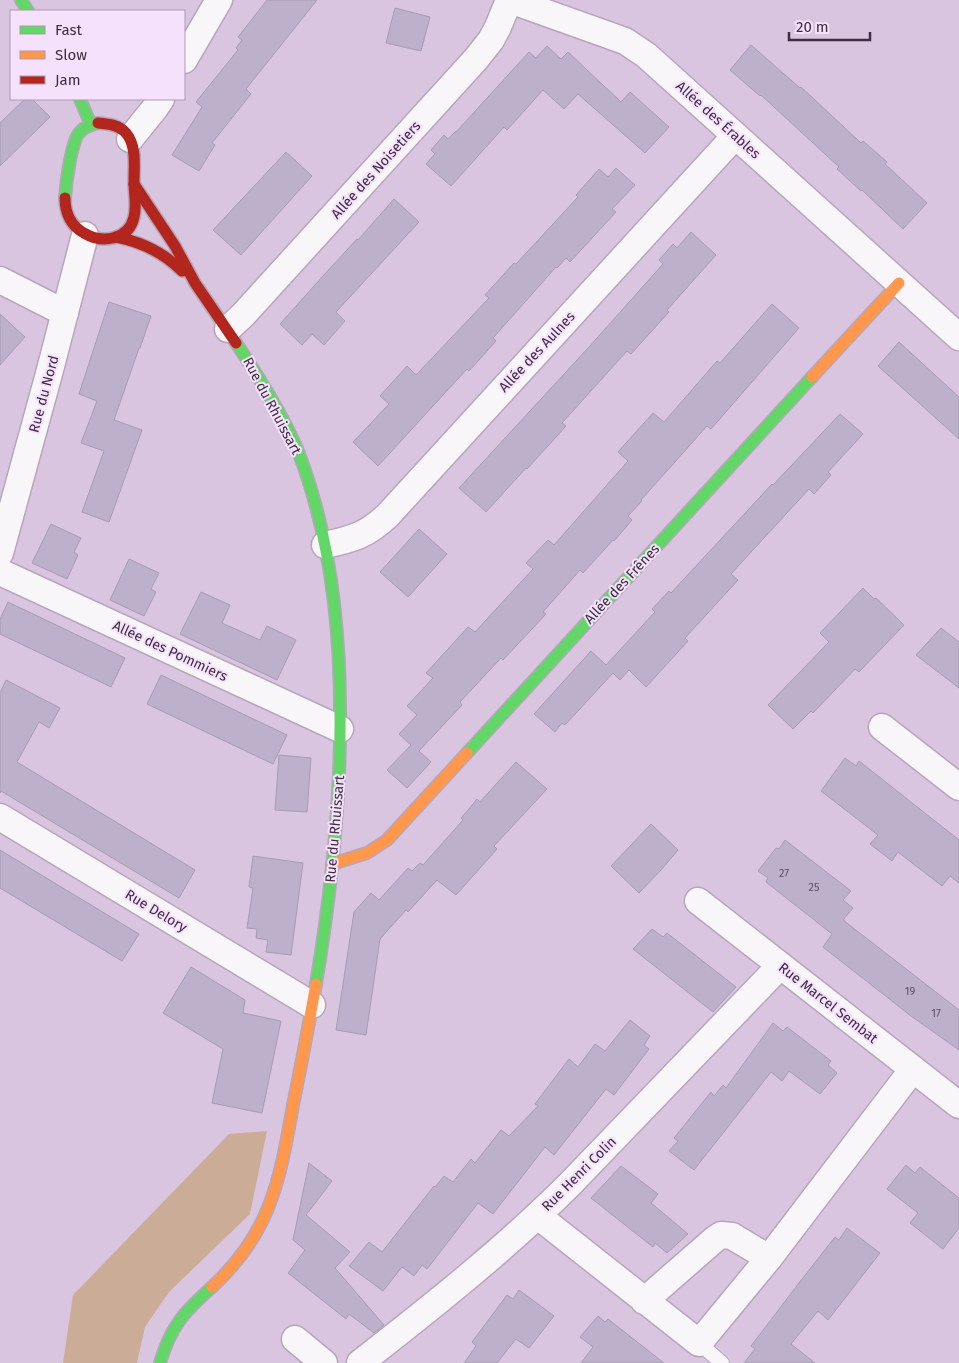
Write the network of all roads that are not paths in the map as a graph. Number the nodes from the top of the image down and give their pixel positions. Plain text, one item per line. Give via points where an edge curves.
1 (219, 0) edge
2 (509, 0) edge
3 (185, 58) edge
4 (80, 100) edge
5 (160, 100) edge
6 (91, 125) junction
7 (735, 136) junction
8 (130, 138) junction
9 (134, 184) junction
10 (85, 235) junction
11 (116, 237) junction
12 (0, 280) edge
13 (899, 283) junction
14 (196, 285) junction
15 (65, 313) junction
16 (228, 330) junction
17 (959, 337) edge
18 (325, 545) junction
19 (0, 553) edge
20 (0, 572) edge
21 (882, 727) dead end
22 (340, 729) junction
23 (959, 787) edge
24 (0, 817) edge
25 (332, 864) junction
26 (698, 901) dead end
27 (780, 966) junction
28 (312, 1005) junction
29 (913, 1069) junction
30 (959, 1105) edge
31 (538, 1216) junction
32 (770, 1258) junction
33 (644, 1301) junction
34 (295, 1340) dead end
35 (699, 1343) junction
36 (160, 1363) edge
37 (324, 1363) edge
38 (360, 1363) edge
39 (722, 1363) edge

1 - 3 street
2 - 7 street, Allée des Érables via 625,41 646,55
2 - 16 street, Allée des Noisetiers via 491,40 476,60
4 - 6 street
5 - 8 street
6 - 8 street via 116,125
6 - 10 street via 76,138 64,196 70,220
7 - 13 street, Allée des Érables
7 - 18 street, Allée des Aulnes via 388,515 358,536
8 - 9 street
9 - 11 street via 134,220 127,231
9 - 14 street, Rue du Rhuissart
10 - 11 street
10 - 15 street, Rue du Nord
11 - 14 street, Rue du Rhuissart via 142,243 160,252
12 - 15 street
13 - 17 street, Allée des Érables
13 - 25 street, Allée des Frênes via 386,840 362,856
14 - 16 street, Rue du Rhuissart
15 - 19 street, Rue du Nord
16 - 18 street, Rue du Rhuissart via 257,373 290,435 308,479
18 - 22 street, Rue du Rhuissart via 335,609
20 - 22 street, Allée des Pommiers
21 - 23 street
22 - 25 street, Rue du Rhuissart via 339,789
24 - 28 street, Rue Delory
25 - 28 street, Rue du Rhuissart
26 - 27 street, Rue Marcel Sembat
27 - 29 street, Rue Marcel Sembat
27 - 31 street, Rue Henri Colin
28 - 36 street, Rue du Rhuissart via 281,1169 268,1212 242,1256 177,1322 166,1341
29 - 30 street, Rue Marcel Sembat
29 - 32 street
31 - 33 street
31 - 38 street, Rue Henri Colin via 451,1292
32 - 33 street via 732,1236 721,1235
32 - 35 street
33 - 35 street
34 - 37 street
35 - 39 lane

